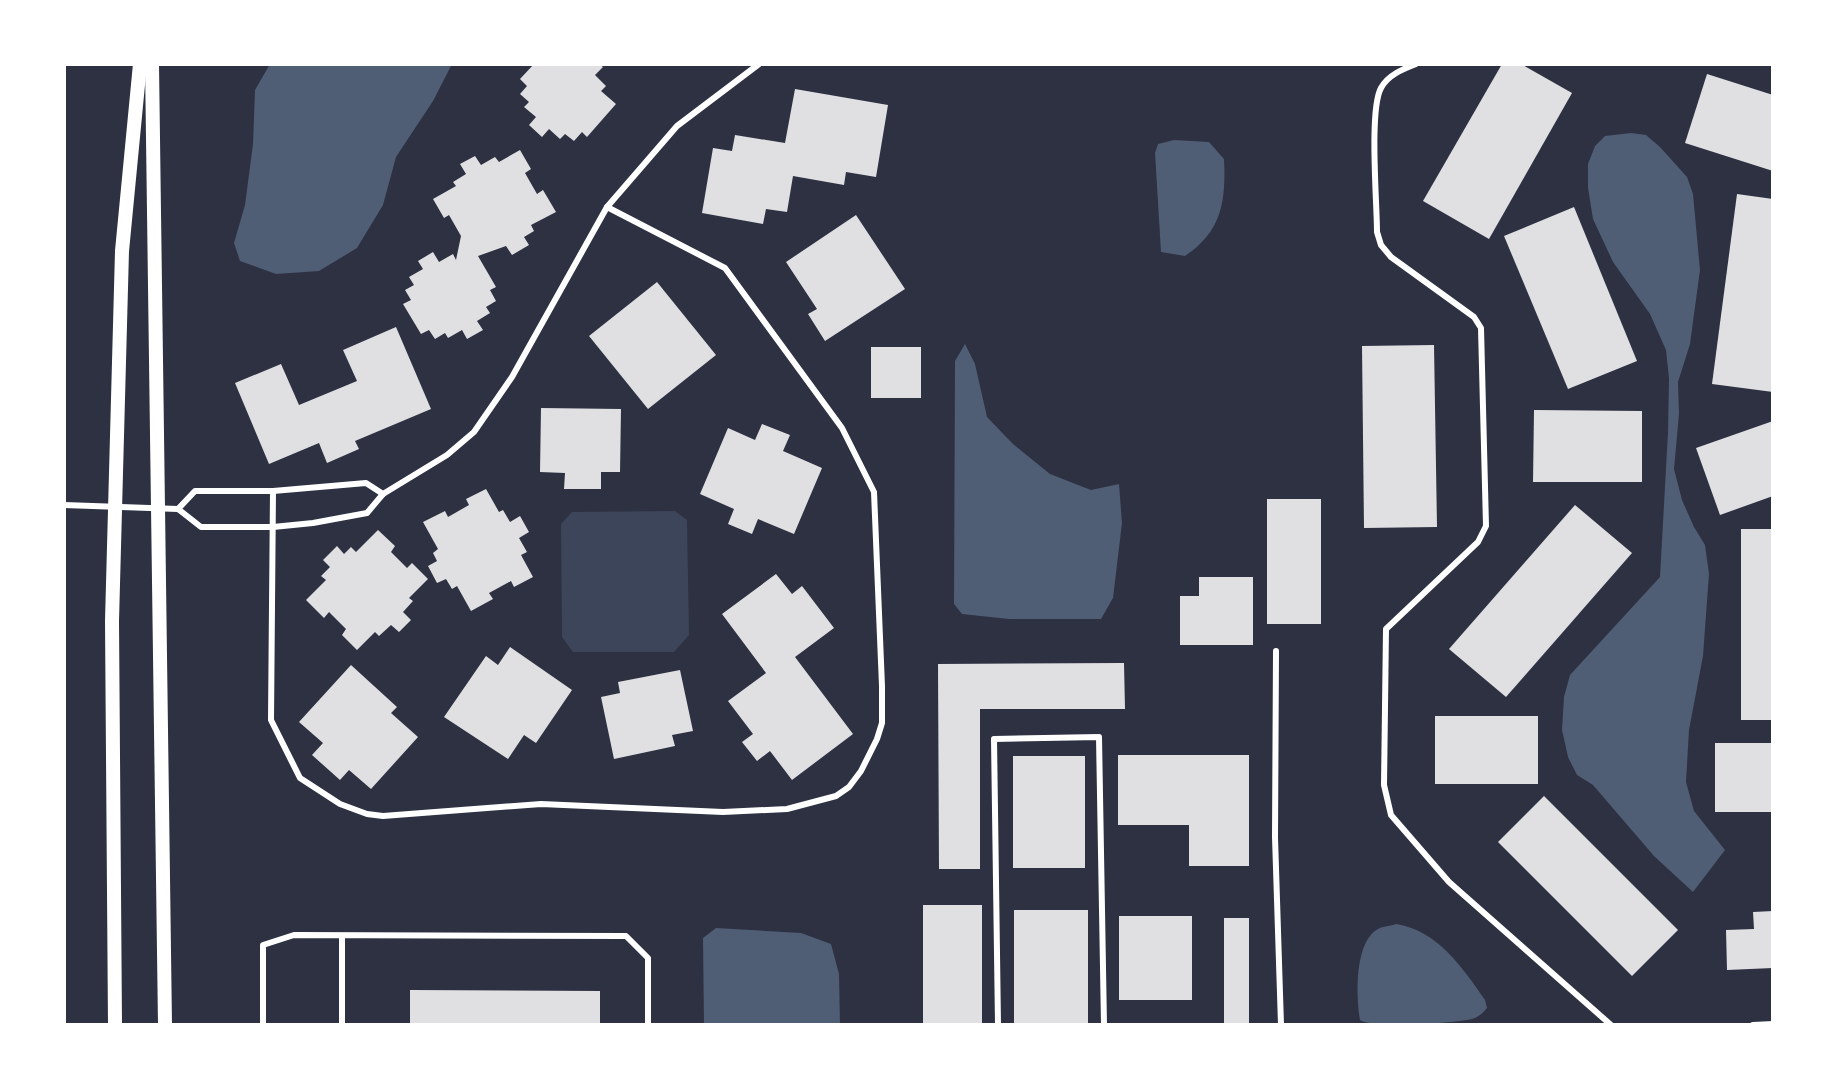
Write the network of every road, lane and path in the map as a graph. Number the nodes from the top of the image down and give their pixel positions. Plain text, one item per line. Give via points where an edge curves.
1 (140, 64) edge
2 (152, 64) edge
3 (759, 64) edge
4 (1416, 64) edge
5 (607, 207) junction
6 (273, 491) junction
7 (383, 494) junction
8 (64, 505) edge
9 (115, 508) junction
10 (159, 509) junction
11 (178, 509) junction
12 (273, 527) junction
13 (1276, 651) dead end
14 (342, 936) junction
15 (1773, 1024) edge
16 (115, 1025) edge
17 (165, 1025) edge
18 (263, 1025) edge
19 (342, 1025) edge
20 (648, 1025) edge
21 (998, 1025) edge
22 (1104, 1025) edge
23 (1281, 1025) edge
24 (1611, 1025) edge
25 (1753, 1025) edge

1 - 9 street via 122,251
2 - 10 street
3 - 5 lane via 677,126
4 - 24 lane via 1396,72 1381,87 1375,109 1377,232 1391,257 1474,317 1481,328 1486,526 1478,542 1386,629 1387,803 1402,830 1449,882
5 - 7 lane via 512,377 474,432
5 - 12 lane via 725,268 842,428 874,492 882,723 849,787 836,796 787,809 723,812 541,804 383,816 340,804 300,778 271,720
6 - 7 lane via 366,483
6 - 11 lane via 195,491
6 - 12 lane
7 - 12 lane via 367,513
8 - 9 lane
9 - 10 lane
9 - 16 street
10 - 11 lane
10 - 17 street
11 - 12 lane via 201,527
13 - 23 lane
14 - 18 lane via 294,935 263,945
14 - 19 lane
14 - 20 lane via 626,936 648,958
15 - 25 lane
21 - 22 lane via 994,739 1099,737

